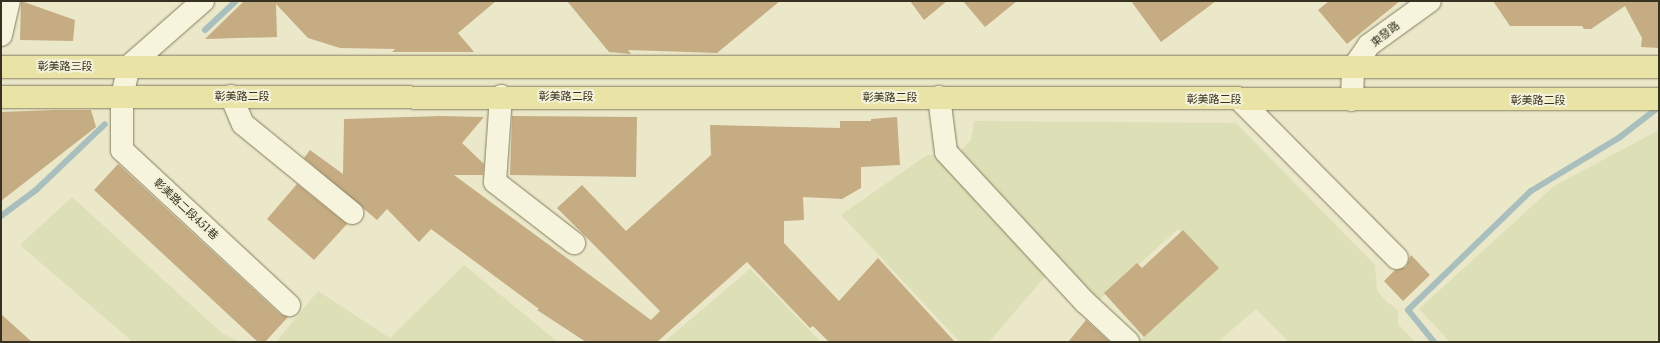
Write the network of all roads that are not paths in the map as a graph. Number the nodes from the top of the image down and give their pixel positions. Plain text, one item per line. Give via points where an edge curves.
1 (8, 1) edge
2 (204, 1) edge
3 (1430, 1) edge
4 (1, 35) edge
5 (129, 66) junction
6 (750, 66) junction
7 (1, 67) edge
8 (1659, 67) edge
9 (1353, 68) junction
10 (122, 96) junction
11 (232, 96) junction
12 (501, 96) junction
13 (748, 96) junction
14 (1, 97) edge
15 (939, 97) junction
16 (1239, 99) junction
17 (1659, 99) edge
18 (1352, 100) junction
19 (352, 213) dead end
20 (574, 244) dead end
21 (1397, 258) dead end
22 (289, 305) dead end
23 (1128, 342) edge

1 - 4 street
2 - 5 street
3 - 9 street, 東發路 via 1376,38
5 - 6 main road
5 - 7 main road, 彰美路三段
5 - 10 street, 彰美路二段451巷
6 - 9 main road
6 - 13 main road
8 - 9 main road
9 - 18 street
10 - 11 main road, 彰美路二段
10 - 14 main road
10 - 22 street, 彰美路二段451巷 via 122,150
11 - 12 main road, 彰美路二段
11 - 19 street via 243,124
12 - 13 main road, 彰美路二段
12 - 20 street via 495,182
13 - 15 main road, 彰美路二段
15 - 16 main road, 彰美路二段
15 - 23 street via 946,152 1085,302
16 - 18 main road, 彰美路二段
16 - 21 street
17 - 18 main road, 彰美路二段

